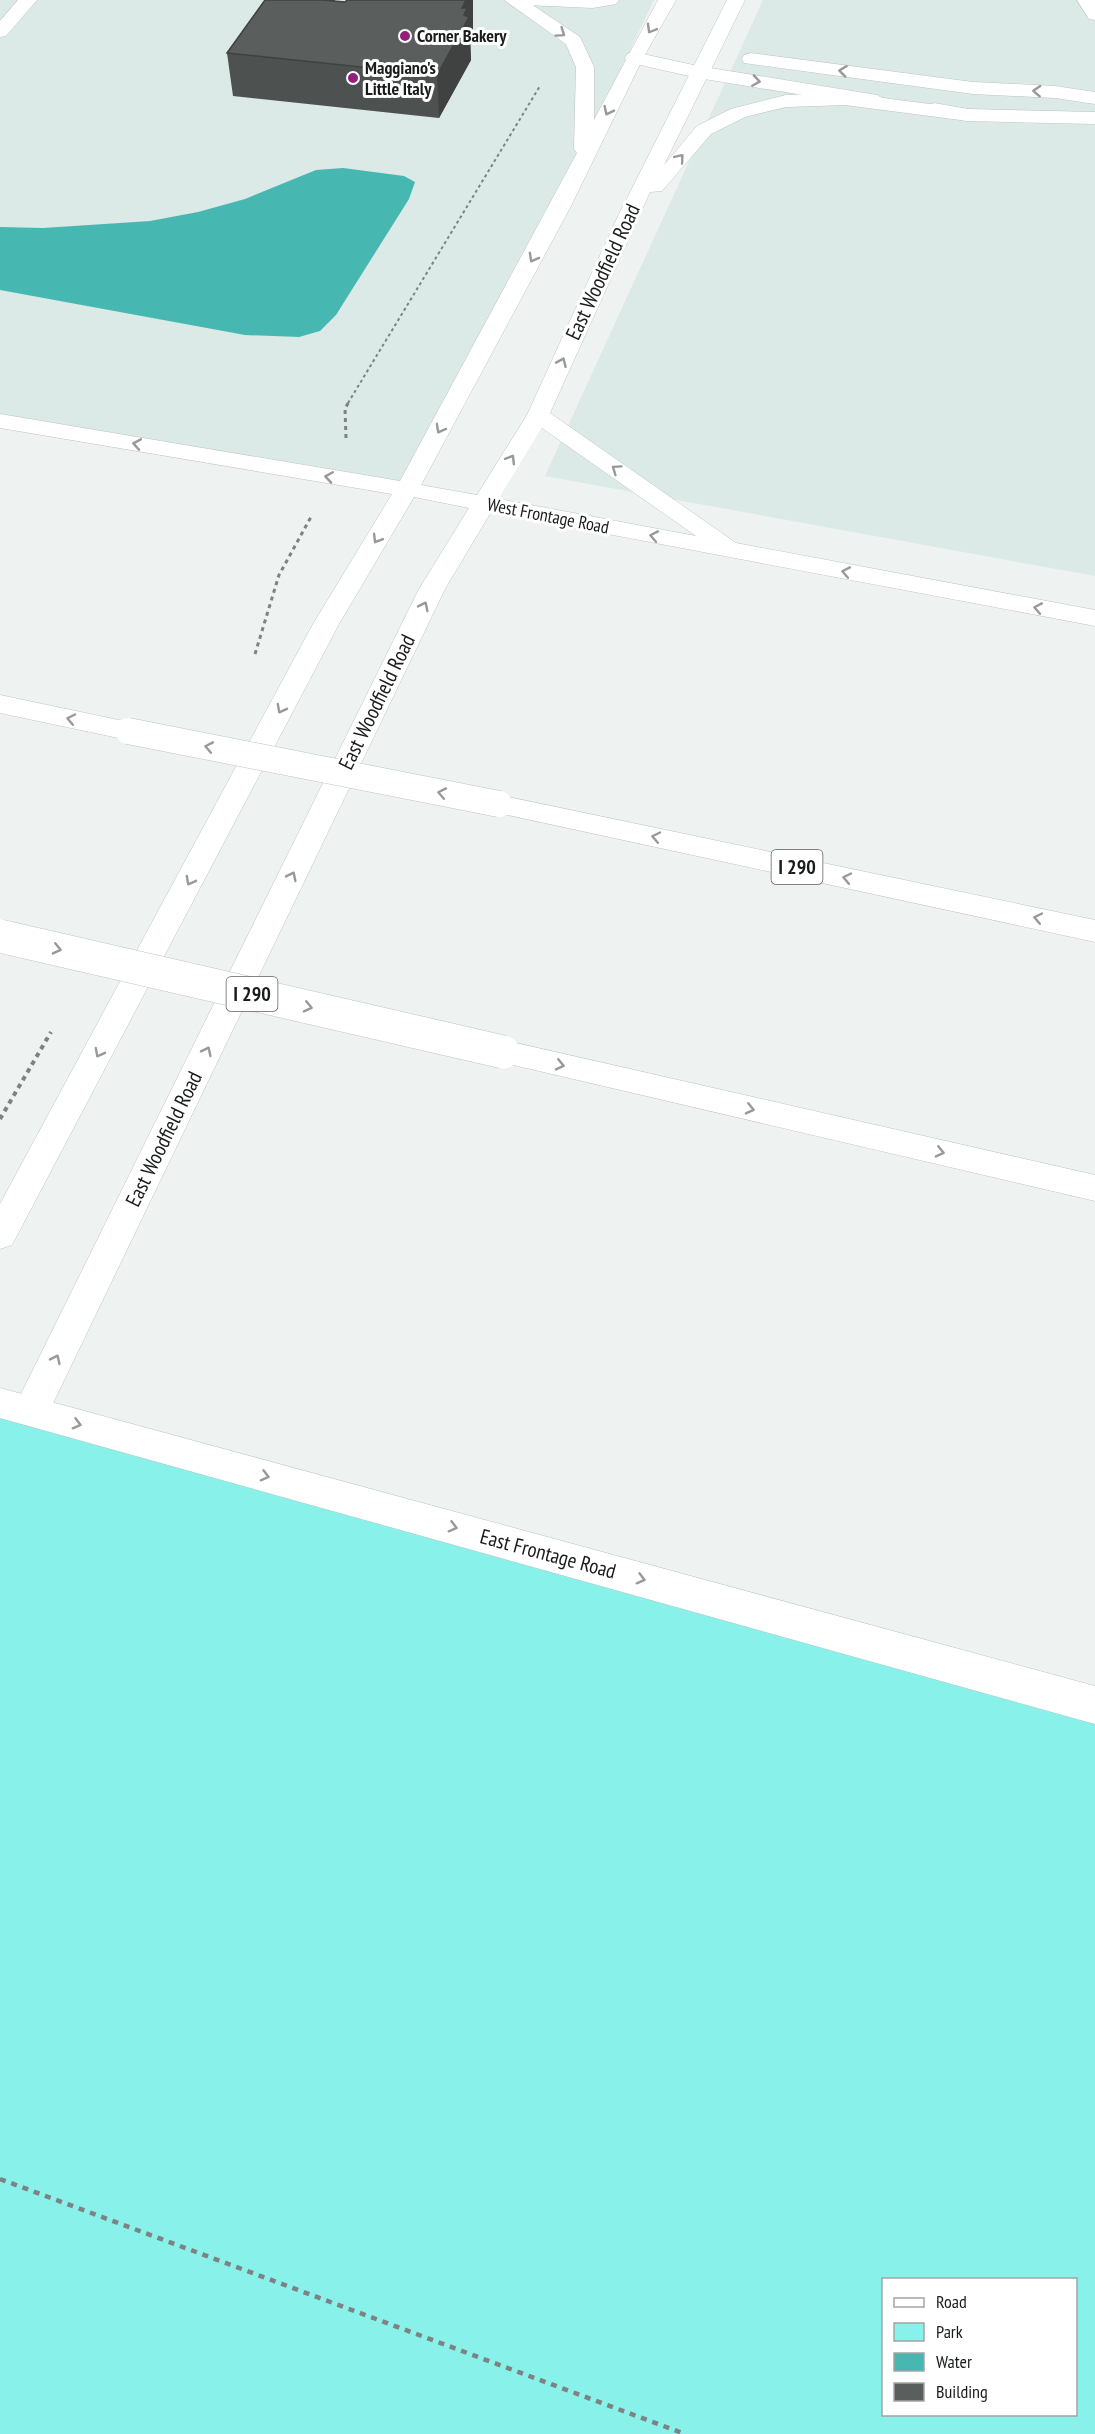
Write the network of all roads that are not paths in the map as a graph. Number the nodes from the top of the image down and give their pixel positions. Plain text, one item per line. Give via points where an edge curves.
1 (28, 0) edge
2 (513, 0) edge
3 (527, 0) edge
4 (610, 0) edge
5 (667, 0) edge
6 (736, 0) edge
7 (1086, 0) edge
8 (1095, 15) edge
9 (0, 32) edge
10 (708, 53) junction
11 (634, 58) junction
12 (698, 72) junction
13 (1095, 98) edge
14 (968, 115) junction
15 (1095, 118) edge
16 (584, 161) junction
17 (627, 218) junction
18 (538, 415) junction
19 (0, 421) edge
20 (407, 489) junction
21 (483, 503) junction
22 (733, 550) junction
23 (1095, 618) edge
24 (0, 704) edge
25 (1095, 930) edge
26 (0, 936) edge
27 (1095, 1188) edge
28 (0, 1235) edge
29 (15, 1407) edge
30 (1095, 1705) edge

1 - 9 main road
2 -> 16 main road via 574,41 585,67
3 - 4 main road
5 -> 11 main road
6 - 10 main road, East Woodfield Road
7 - 8 main road
10 - 11 main road
10 - 12 main road, East Woodfield Road
13 -> 10 main road via 973,88
11 - 12 main road
11 -> 16 main road
12 -> 14 main road
12 - 17 main road, East Woodfield Road
14 - 15 main road
17 -> 14 main road via 704,130 738,113 786,101 845,99
16 -> 20 main road
18 -> 17 main road, East Woodfield Road
21 -> 18 main road, East Woodfield Road
22 -> 18 main road
20 -> 19 main road, West Frontage Road
20 - 21 main road, West Frontage Road
20 -> 28 main road via 326,624
22 -> 21 main road, West Frontage Road
29 -> 21 main road, East Woodfield Road via 432,589
23 -> 22 main road, West Frontage Road
25 -> 24 main road, I 290, bridge
26 -> 27 main road, I 290, bridge
29 -> 30 main road, East Frontage Road

